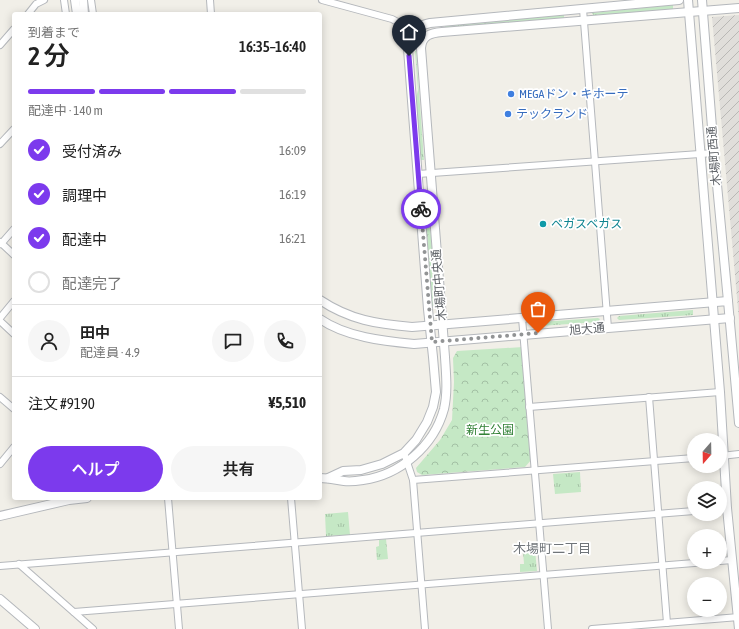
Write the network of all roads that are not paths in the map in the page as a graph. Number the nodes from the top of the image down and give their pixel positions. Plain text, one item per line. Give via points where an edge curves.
1 (44, 0) edge
2 (64, 0) edge
3 (75, 0) edge
4 (83, 0) edge
5 (91, 0) edge
6 (210, 0) edge
7 (322, 0) edge
8 (680, 0) edge
9 (688, 0) edge
10 (702, 0) edge
11 (583, 8) junction
12 (739, 8) edge
13 (30, 12) edge
14 (66, 12) edge
15 (76, 12) edge
16 (84, 12) edge
17 (93, 12) edge
18 (211, 12) edge
19 (703, 12) junction
20 (688, 13) junction
21 (584, 20) junction
22 (414, 31) junction
23 (12, 34) edge
24 (425, 37) junction
25 (0, 44) edge
26 (12, 131) edge
27 (0, 144) edge
28 (714, 153) junction
29 (700, 154) junction
30 (595, 162) junction
31 (418, 174) junction
32 (430, 174) junction
33 (12, 231) edge
34 (1, 243) edge
35 (12, 253) edge
36 (322, 301) edge
37 (728, 301) junction
38 (712, 302) junction
39 (12, 303) edge
40 (607, 311) junction
41 (0, 318) edge
42 (522, 318) junction
43 (730, 318) junction
44 (714, 319) junction
45 (322, 320) edge
46 (0, 321) edge
47 (442, 325) junction
48 (430, 326) junction
49 (608, 328) junction
50 (12, 332) edge
51 (524, 334) junction
52 (444, 341) junction
53 (432, 342) junction
54 (720, 392) junction
55 (0, 396) edge
56 (649, 397) junction
57 (12, 407) edge
58 (530, 407) junction
59 (739, 423) edge
60 (721, 433) edge
61 (12, 450) edge
62 (404, 453) junction
63 (739, 454) edge
64 (727, 455) edge
65 (687, 459) edge
66 (654, 461) junction
67 (408, 462) junction
68 (0, 464) edge
69 (535, 470) junction
70 (324, 478) edge
71 (413, 480) junction
72 (64, 500) edge
73 (168, 500) edge
74 (291, 500) edge
75 (687, 512) edge
76 (658, 514) junction
77 (0, 516) edge
78 (726, 521) edge
79 (539, 523) junction
80 (417, 533) junction
81 (295, 543) junction
82 (173, 552) junction
83 (727, 560) edge
84 (732, 560) junction
85 (19, 564) junction
86 (687, 564) edge
87 (0, 566) edge
88 (662, 566) junction
89 (543, 575) junction
90 (422, 584) junction
91 (299, 594) junction
92 (0, 599) edge
93 (177, 604) junction
94 (74, 612) junction
95 (738, 617) edge
96 (667, 623) junction
97 (622, 628) edge
98 (34, 629) edge
99 (93, 629) edge
100 (179, 629) edge
101 (302, 629) edge
102 (425, 629) edge
103 (548, 629) edge
104 (592, 629) edge
105 (739, 629) edge

1 - 13 street via 36,4
2 - 14 street
3 - 15 street
4 - 16 street
5 - 17 street
6 - 18 street
7 - 22 street via 392,19
8 - 11 street
9 - 20 street, 木場町西通
10 - 19 street, 木場町西通
11 - 21 street
11 - 22 street via 430,23
12 - 19 street
19 - 20 street
19 - 28 street, 木場町西通
20 - 21 street
20 - 29 street, 木場町西通
21 - 24 street via 432,33
21 - 30 street
22 - 24 street
22 - 31 street, 木場町中央通 via 408,49
23 - 25 street
24 - 32 street, 木場町中央通 via 421,48
26 - 27 street
28 - 29 street
28 - 37 street, 木場町西通
29 - 30 street
29 - 38 street, 木場町西通
30 - 32 street
30 - 40 street
31 - 32 street
31 - 48 street, 木場町中央通
32 - 47 street, 木場町中央通
33 - 34 street
34 - 35 street
36 - 48 street, 旭大通 via 353,317 378,324 412,328
37 - 38 street, 旭大通
37 - 43 street
38 - 40 street, 旭大通
38 - 44 street
39 - 41 street
40 - 42 street, 旭大通
40 - 49 street
42 - 47 street, 旭大通
42 - 51 street
43 - 44 street, 旭大通
43 - 59 street
44 - 49 street, 旭大通
44 - 54 street
45 - 53 street, 旭大通 via 348,332 377,340 414,344
46 - 50 street
47 - 48 street, 旭大通
47 - 52 street, 木場町中央通
48 - 53 street, 木場町中央通
49 - 51 street, 旭大通
51 - 52 street, 旭大通
51 - 58 street
52 - 53 street, 旭大通
52 - 67 street, 木場町中央通 via 447,390 444,409 424,446
53 - 62 street, 木場町中央通 via 436,392 433,407 416,440
54 - 56 street
54 - 60 street
55 - 57 street
56 - 58 street
56 - 66 street
58 - 69 street
61 - 68 street
62 - 67 street
62 - 70 street, 木場町中央通 via 382,464 361,470 344,471
63 - 64 street
65 - 66 street
66 - 69 street
66 - 76 street
67 - 70 street, 木場町中央通 via 387,474 364,480
67 - 71 street
69 - 71 street
69 - 79 street
71 - 80 street
72 - 77 street
73 - 82 street
74 - 81 street
75 - 76 street
76 - 79 street
76 - 88 street
78 - 84 street
79 - 80 street
79 - 89 street
80 - 81 street
80 - 90 street
81 - 82 street
81 - 91 street
82 - 85 street
82 - 93 street
83 - 84 street
84 - 95 street
85 - 87 street
85 - 94 street
86 - 88 street
88 - 89 street
88 - 96 street
89 - 90 street
89 - 103 street
90 - 91 street
90 - 102 street
91 - 93 street
91 - 101 street
92 - 98 street
93 - 94 street
93 - 100 street
94 - 99 street
95 - 96 street
95 - 105 street
96 - 97 street
97 - 104 street

